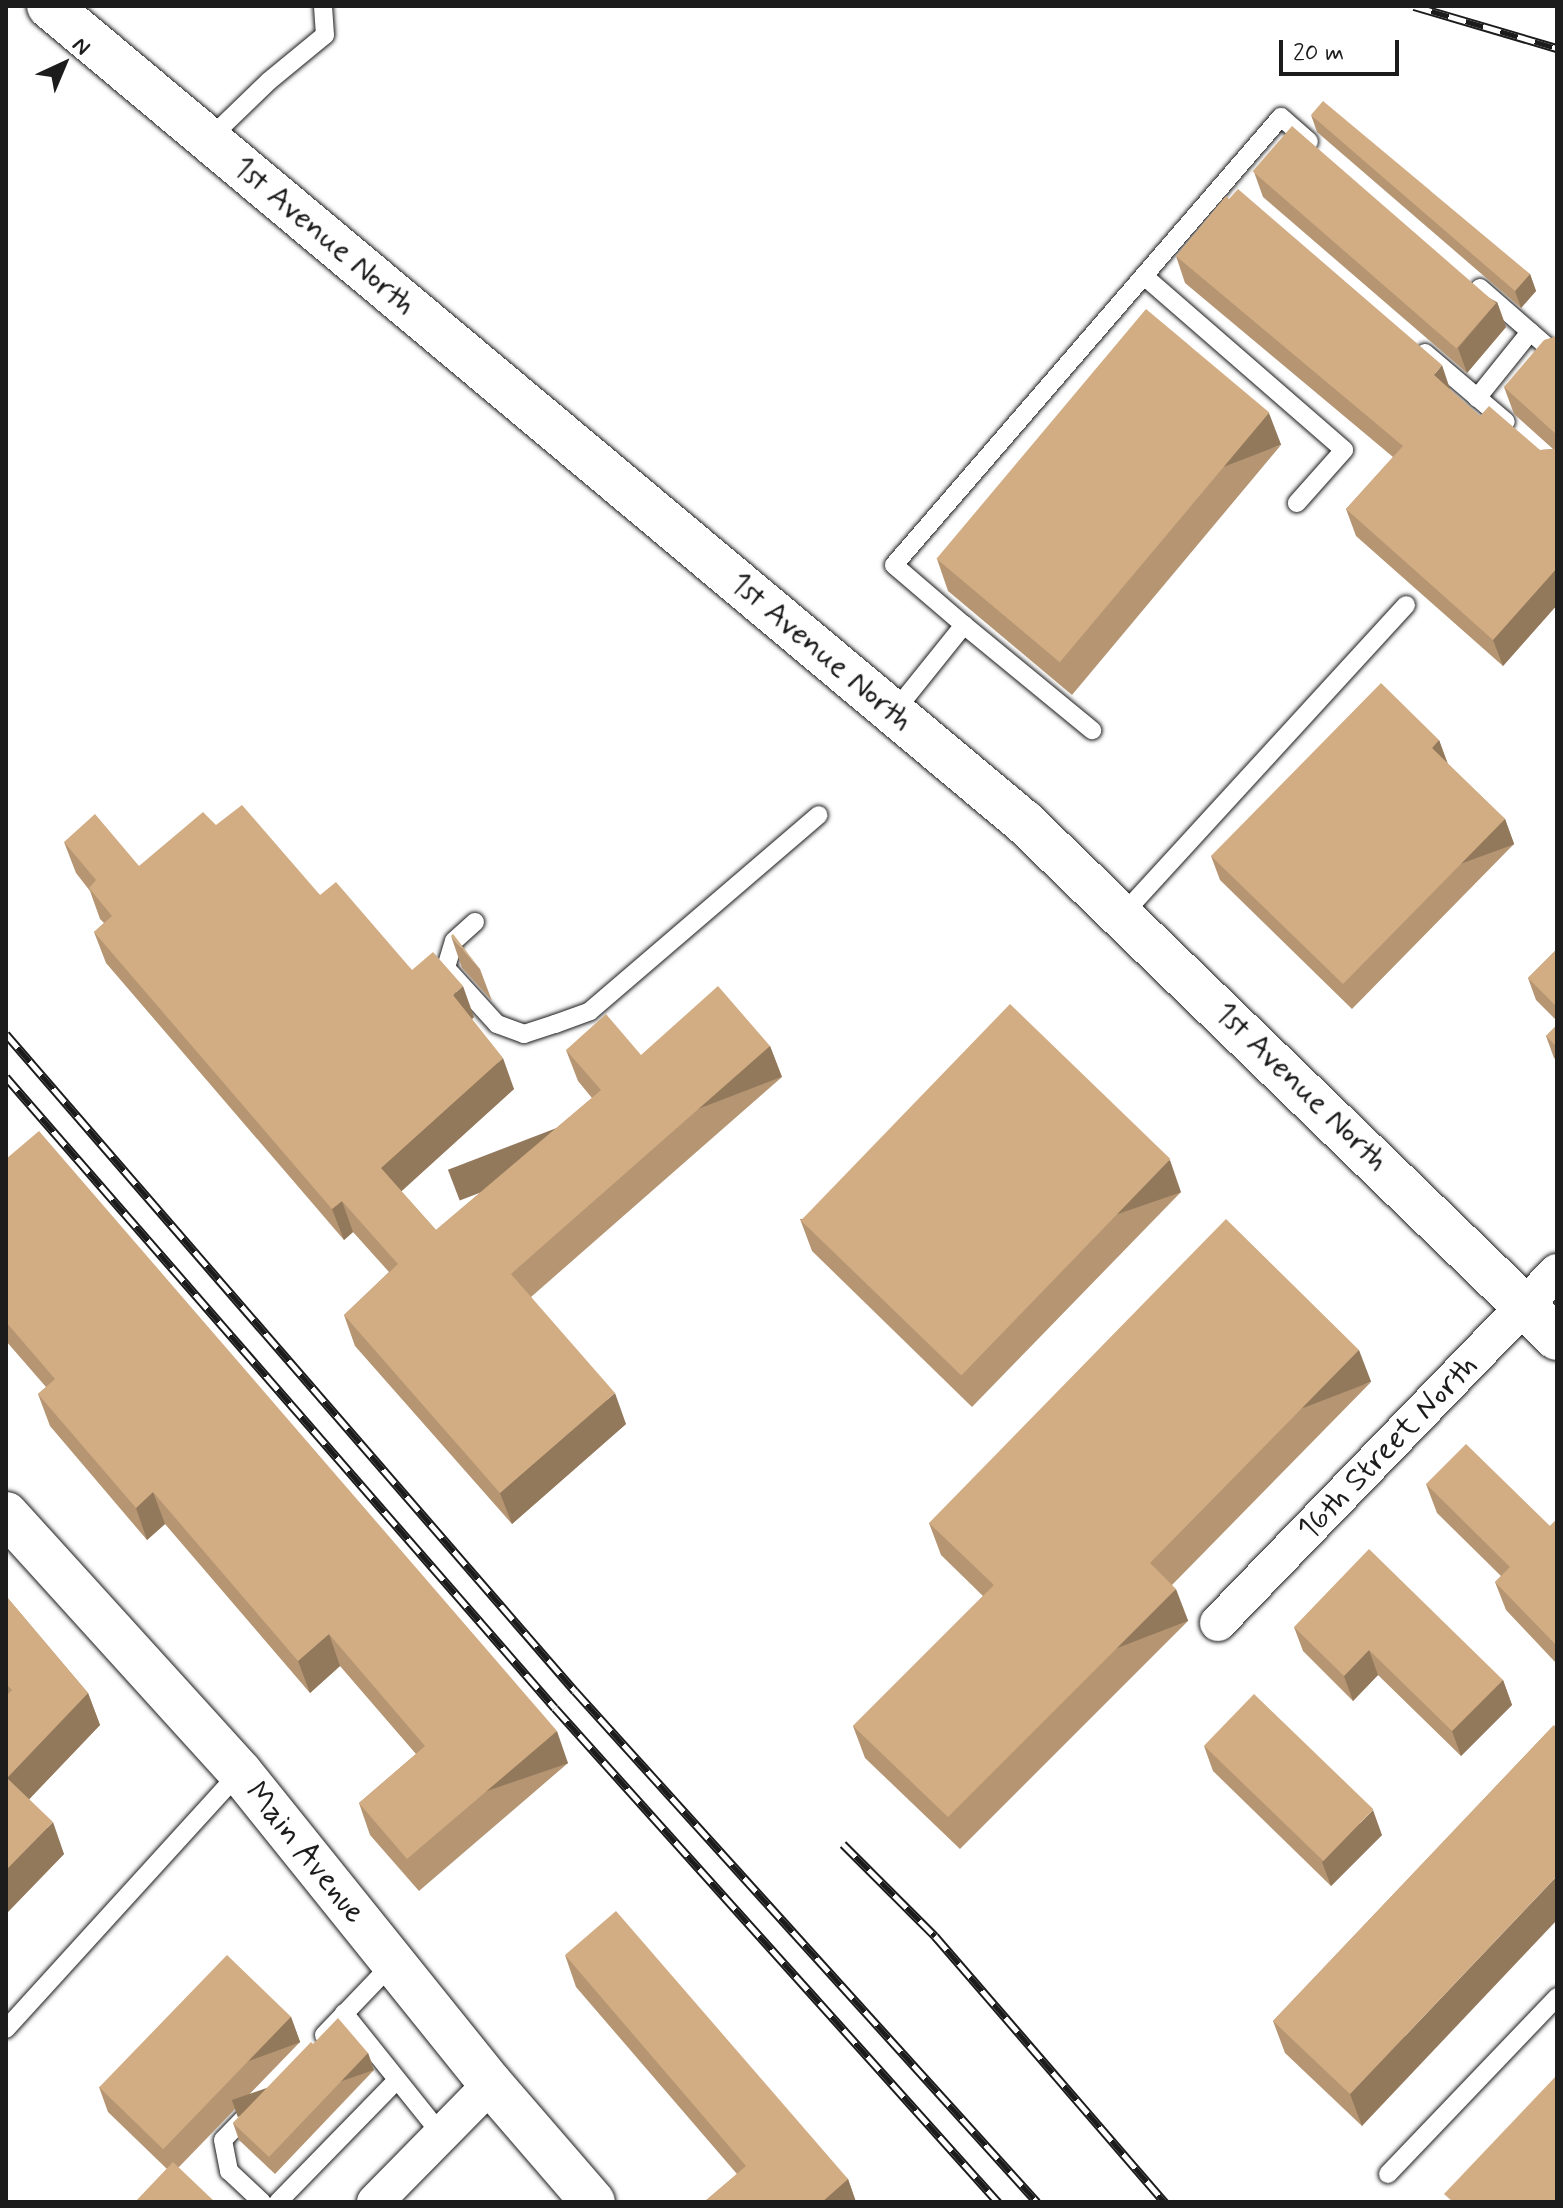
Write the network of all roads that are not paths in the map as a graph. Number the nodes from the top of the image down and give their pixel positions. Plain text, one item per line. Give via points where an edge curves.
1 (49, 6) edge
2 (323, 6) edge
3 (209, 139) junction
4 (1328, 158) edge
5 (1144, 276) junction
6 (1471, 280) edge
7 (1530, 332) junction
8 (1405, 336) edge
9 (1557, 355) edge
10 (1477, 398) junction
11 (1523, 437) edge
12 (1297, 503) dead end
13 (1406, 605) dead end
14 (964, 625) junction
15 (894, 712) junction
16 (1092, 730) dead end
17 (819, 815) dead end
18 (1123, 914) junction
19 (475, 922) dead end
20 (1557, 1272) edge
21 (1524, 1306) junction
22 (1557, 1338) edge
23 (6, 1514) edge
24 (1218, 1623) dead end
25 (240, 1772) junction
26 (394, 1962) junction
27 (1557, 1997) edge
28 (344, 2013) junction
29 (6, 2029) edge
30 (311, 2048) edge
31 (397, 2080) junction
32 (491, 2084) junction
33 (267, 2094) edge
34 (441, 2134) junction
35 (1388, 2174) dead end
36 (583, 2199) edge
37 (262, 2202) edge
38 (278, 2202) edge
39 (375, 2202) edge

1 - 3 street, 1st Avenue North
2 - 3 lane via 325,35
3 - 15 street, 1st Avenue North
4 - 5 lane via 1281,117 1232,186
5 - 12 lane via 1344,450
5 - 14 lane via 894,565
6 - 7 lane
7 - 9 lane
7 - 10 lane
8 - 10 lane
10 - 11 lane
13 - 18 lane
14 - 15 lane
14 - 16 lane
15 - 18 street, 1st Avenue North
17 - 19 lane via 590,1011 524,1034 497,1024 446,968 454,941
18 - 21 street, 1st Avenue North
20 - 21 street, 16th Street North
21 - 22 street, 1st Avenue North
21 - 24 street, 16th Street North
23 - 25 street, Main Avenue
25 - 26 street, Main Avenue
25 - 29 lane
26 - 28 lane
26 - 32 street, Main Avenue
27 - 35 lane
28 - 30 lane
28 - 31 lane
31 - 34 lane
31 - 38 lane
32 - 34 street
32 - 36 street, Main Avenue
33 - 37 lane via 223,2140 229,2171
34 - 39 street

